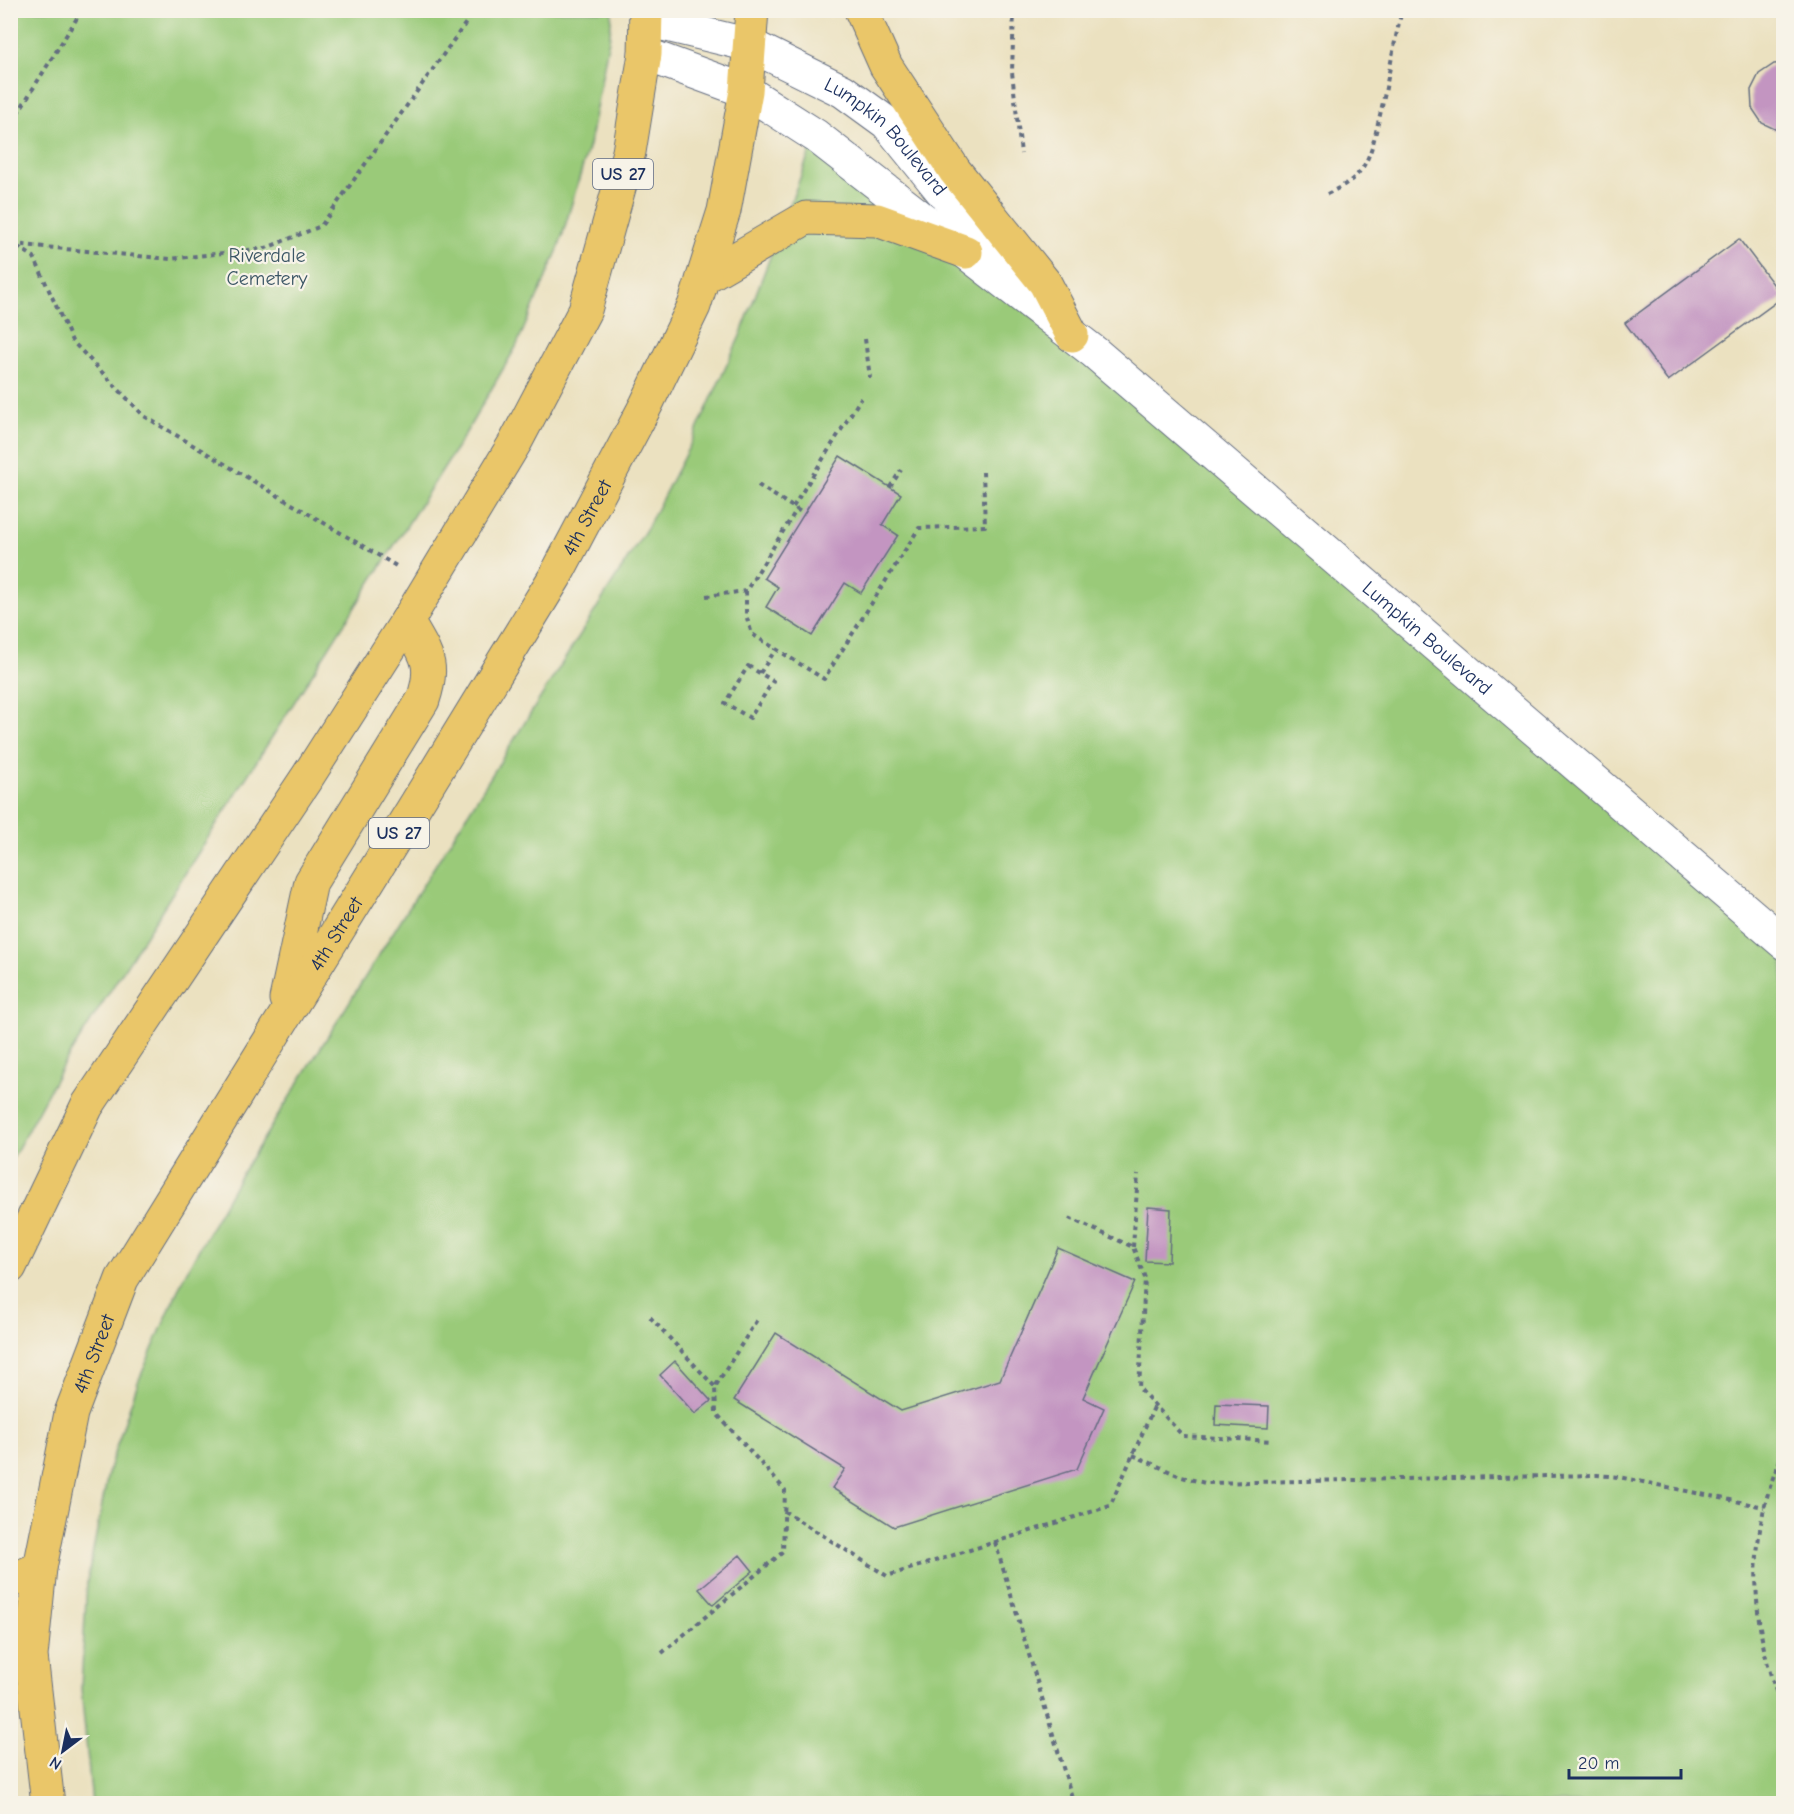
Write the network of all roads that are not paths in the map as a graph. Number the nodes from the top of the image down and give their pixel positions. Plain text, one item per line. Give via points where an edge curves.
1 (752, 10) edge
2 (861, 10) edge
3 (646, 15) edge
4 (750, 45) junction
5 (645, 54) junction
6 (746, 90) junction
7 (966, 252) junction
8 (703, 278) junction
9 (1072, 335) junction
10 (407, 621) junction
11 (1784, 943) edge
12 (282, 1021) junction
13 (10, 1267) edge
14 (40, 1568) junction
15 (10, 1581) edge
16 (48, 1803) edge

1 - 4 main road, US 27
2 - 9 main road via 886,66 955,171 1045,283
3 - 4 street, Lumpkin Boulevard
3 - 5 main road, US 27
4 - 6 main road, US 27
4 - 9 street, Lumpkin Boulevard via 843,91 887,123 942,191
5 - 6 street, Lumpkin Boulevard
5 - 10 main road, US 27 via 629,152 585,310 516,441
6 - 7 street, Lumpkin Boulevard via 816,136
6 - 8 main road, 4th Street / US 27 via 724,211
7 - 8 main road via 877,220 806,218
7 - 9 street, Lumpkin Boulevard
8 - 12 main road, 4th Street / US 27 via 694,306 646,405 555,577
9 - 11 street, Lumpkin Boulevard
10 - 12 main road via 429,661 429,682 423,700 311,882
10 - 13 main road, US 27 via 87,1106
12 - 14 main road, 4th Street / US 27 via 122,1279 71,1413
14 - 15 main road
14 - 16 main road, 4th Street / US 27 via 31,1656

